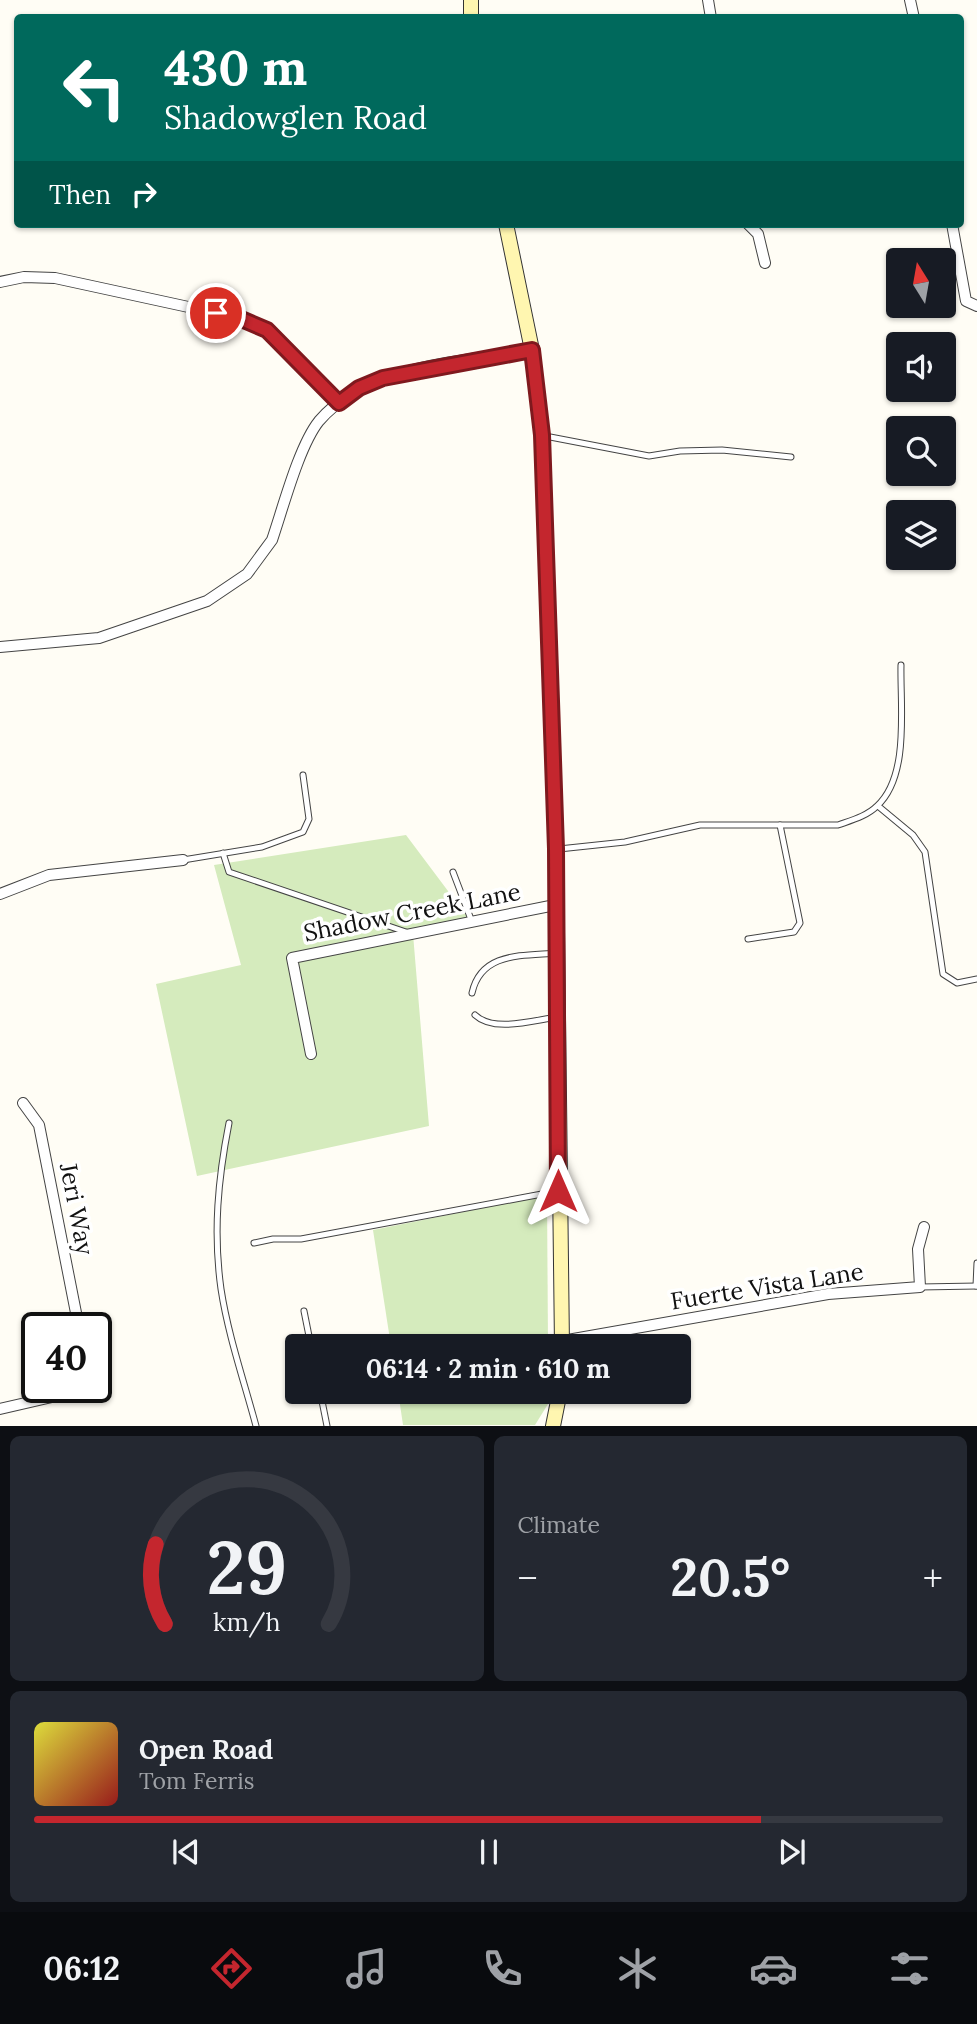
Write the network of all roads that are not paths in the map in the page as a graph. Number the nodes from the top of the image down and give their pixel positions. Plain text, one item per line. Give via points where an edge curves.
1 (507, 228) edge
2 (752, 228) edge
3 (953, 228) edge
4 (765, 263) dead end
5 (0, 282) edge
6 (977, 306) edge
7 (532, 350) junction
8 (339, 403) junction
9 (542, 435) junction
10 (791, 457) dead end
11 (0, 647) edge
12 (901, 666) dead end
13 (303, 775) dead end
14 (877, 806) junction
15 (780, 825) junction
16 (556, 849) junction
17 (223, 853) junction
18 (183, 860) joint
19 (453, 872) dead end
20 (0, 894) edge
21 (555, 905) junction
22 (471, 922) junction
23 (413, 934) junction
24 (748, 939) dead end
25 (556, 953) junction
26 (977, 979) edge
27 (472, 993) dead end
28 (475, 1014) dead end
29 (558, 1017) junction
30 (311, 1055) dead end
31 (23, 1103) dead end
32 (229, 1123) dead end
33 (558, 1191) junction
34 (924, 1227) dead end
35 (254, 1243) dead end
36 (977, 1263) edge
37 (977, 1286) edge
38 (920, 1287) junction
39 (304, 1311) dead end
40 (76, 1312) edge
41 (309, 1334) edge
42 (562, 1334) edge
43 (611, 1334) edge
44 (26, 1403) edge
45 (323, 1404) edge
46 (557, 1404) edge
47 (0, 1409) edge
48 (256, 1426) edge
49 (327, 1426) edge
50 (553, 1426) edge

1 - 7 street
2 - 4 street via 758,234
3 - 6 street via 966,301
5 - 8 street via 54,278 239,318 267,330
7 - 8 street via 383,378
7 - 9 street
8 - 11 street via 318,422 306,444 272,540 227,590 99,638
9 - 10 lane via 649,456 722,450
9 - 16 street
12 - 14 lane via 899,764 892,786
13 - 17 lane via 309,819 303,832 262,847
14 - 15 lane via 838,825
14 - 26 lane via 913,835 925,852 943,974 957,983
15 - 16 lane via 700,825 625,842
15 - 24 lane via 800,923 794,932
16 - 21 street
17 - 18 lane
17 - 23 lane via 229,872
18 - 20 street via 49,874
19 - 22 lane
21 - 22 street, Shadow Creek Lane
21 - 25 street
22 - 23 street, Shadow Creek Lane
23 - 30 street, Shadow Creek Lane via 292,958
25 - 27 lane via 485,966
25 - 29 street
28 - 29 lane via 483,1022 495,1024
29 - 33 street
31 - 40 street, Jeri Way via 39,1125
32 - 48 lane via 217,1195 221,1290
33 - 35 lane via 301,1239
33 - 42 street
34 - 38 street via 918,1249
36 - 37 lane
37 - 38 lane
38 - 43 street, Fuerte Vista Lane via 828,1294
39 - 41 lane
44 - 47 street
45 - 49 lane
46 - 50 street

